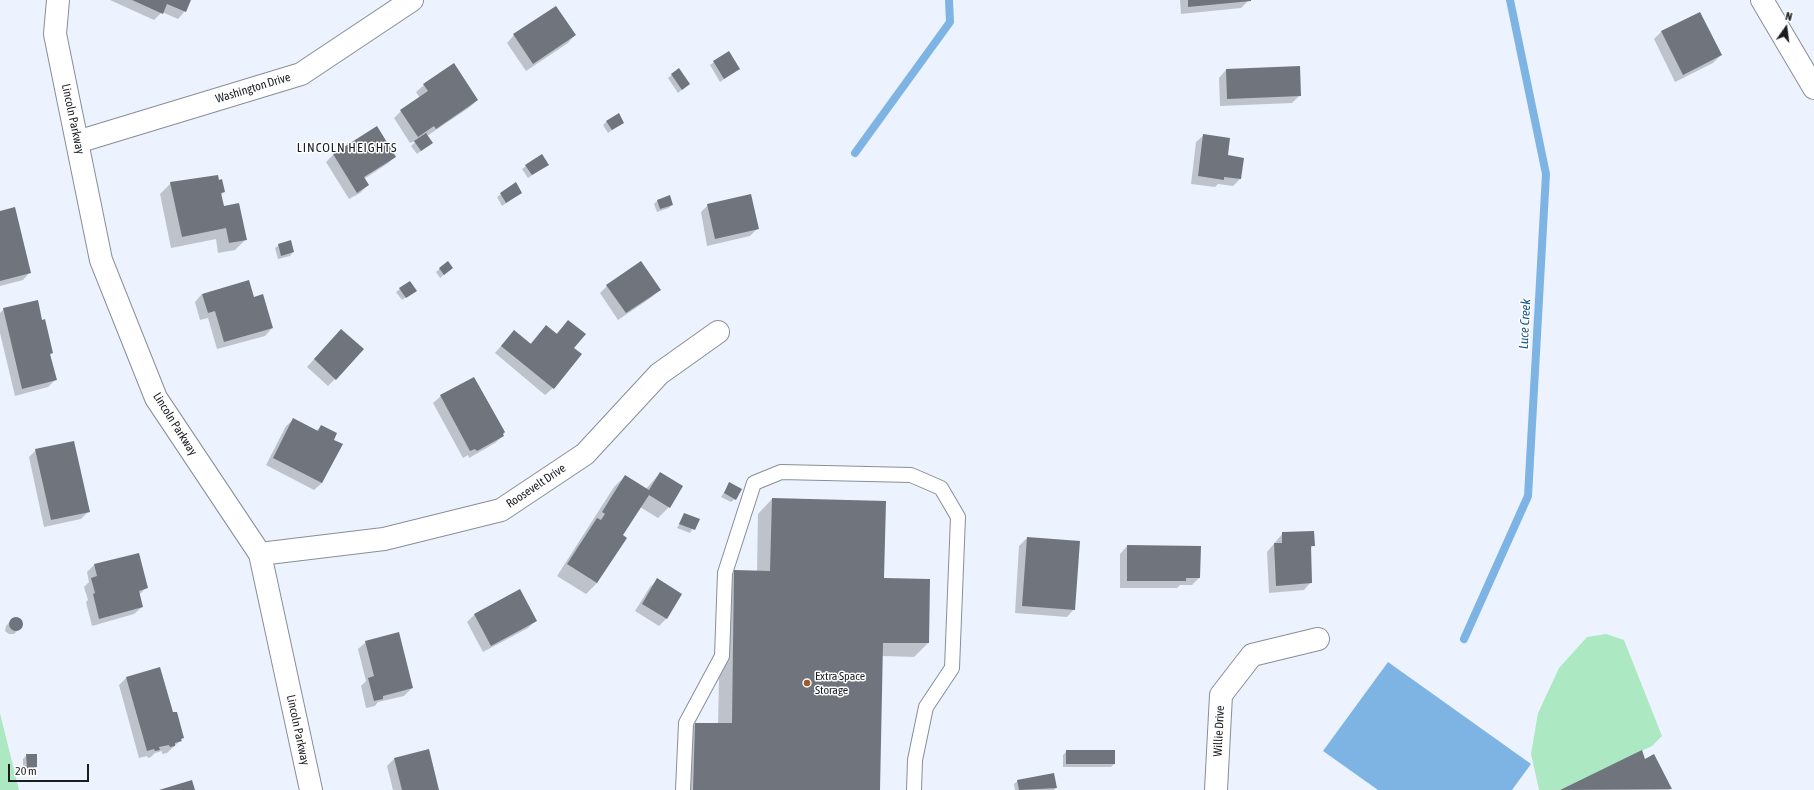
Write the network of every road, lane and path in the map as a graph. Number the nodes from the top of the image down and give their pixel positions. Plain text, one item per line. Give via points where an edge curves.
1 (58, 0) edge
2 (412, 0) edge
3 (1762, 0) edge
4 (1814, 88) edge
5 (77, 142) junction
6 (718, 332) dead end
7 (260, 554) junction
8 (1318, 639) dead end
9 (311, 790) edge
10 (683, 790) edge
11 (914, 790) edge
12 (1216, 790) edge

1 - 5 street, Lincoln Parkway via 55,34
2 - 5 street, Washington Drive via 301,74
3 - 4 street
5 - 7 street, Lincoln Parkway via 101,260 156,398
6 - 7 street, Roosevelt Drive via 659,374 585,454 501,510 384,539
7 - 9 street, Lincoln Parkway
8 - 12 street, Willie Drive via 1252,655 1221,695
10 - 11 lane via 686,723 722,656 725,573 754,484 781,472 911,475 942,488 958,517 952,668 926,707 915,760

